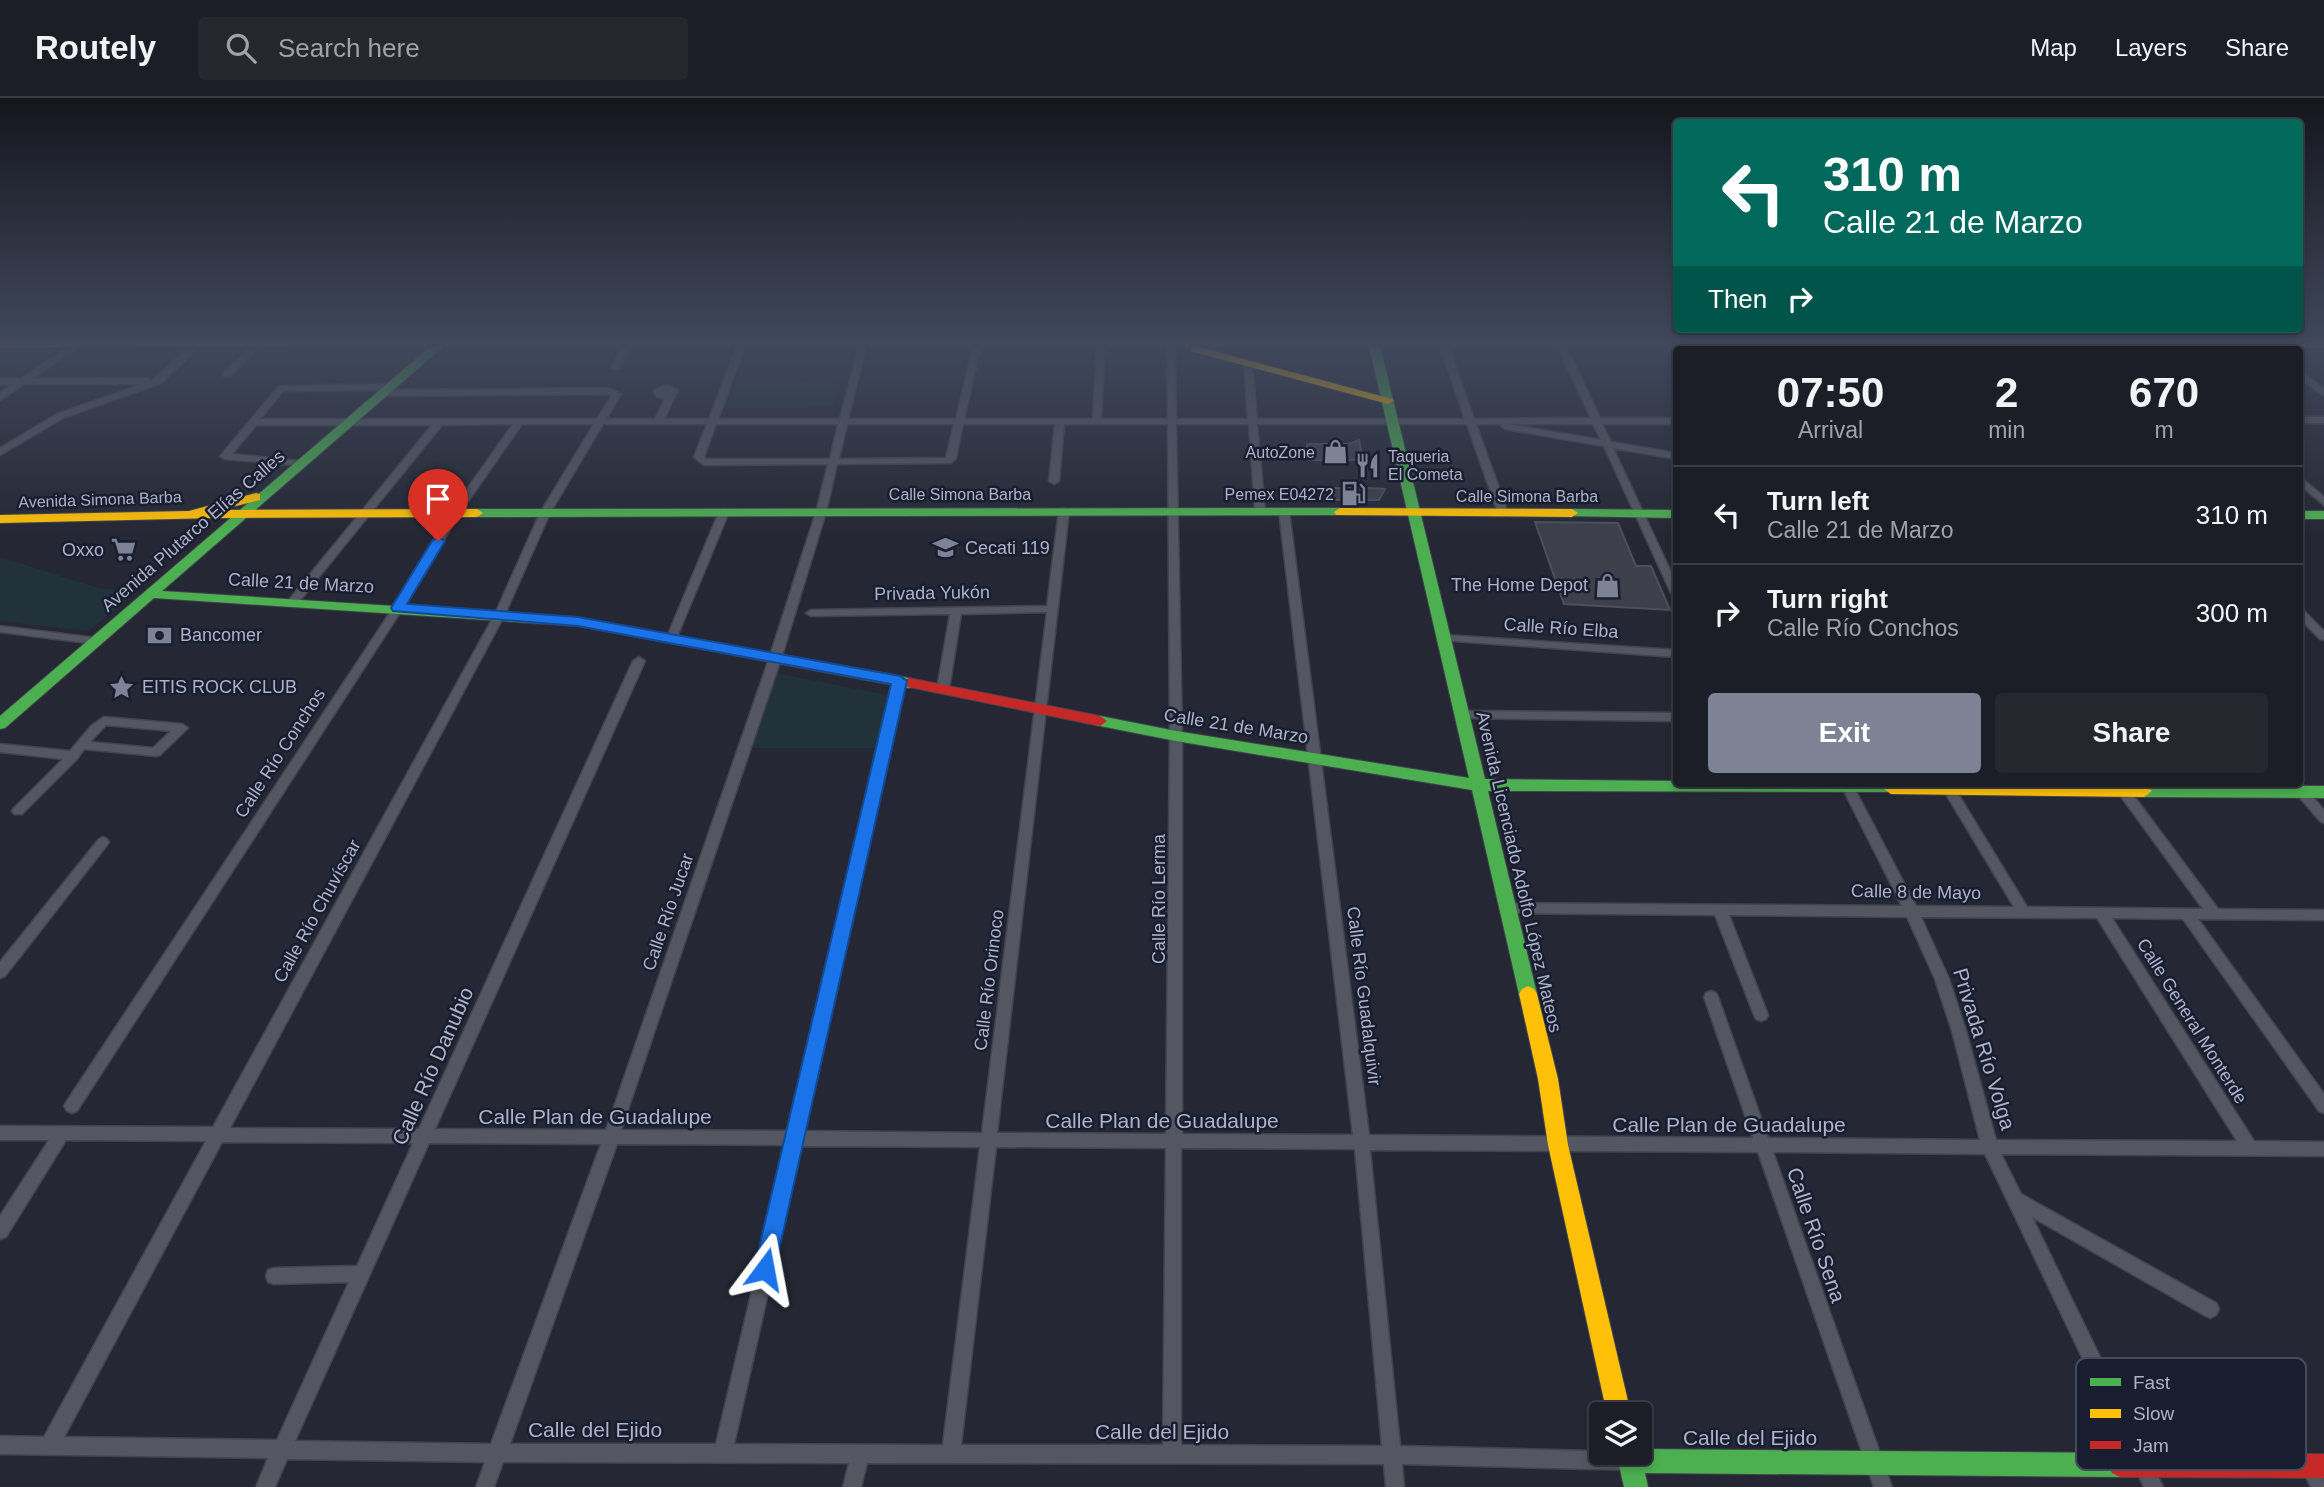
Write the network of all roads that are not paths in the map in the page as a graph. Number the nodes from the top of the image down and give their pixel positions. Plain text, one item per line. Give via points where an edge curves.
1 (91, 405) edge
2 (266, 405) edge
3 (369, 405) edge
4 (611, 405) edge
5 (666, 405) edge
6 (718, 405) edge
7 (848, 405) edge
8 (964, 405) edge
9 (1098, 405) edge
10 (1171, 405) edge
11 (1250, 405) edge
12 (1389, 405) edge
13 (1465, 405) edge
14 (1589, 405) edge
15 (844, 420) junction
16 (961, 420) junction
17 (1060, 420) junction
18 (1097, 420) junction
19 (1172, 420) junction
20 (1251, 420) junction
21 (1392, 420) junction
22 (1470, 420) junction
23 (2303, 420) edge
24 (2324, 420) edge
25 (1596, 421) junction
26 (1673, 421) edge
27 (252, 422) junction
28 (349, 422) junction
29 (439, 422) junction
30 (519, 422) junction
31 (601, 422) junction
32 (658, 422) junction
33 (711, 422) junction
34 (1607, 444) junction
35 (0, 452) edge
36 (1673, 455) edge
37 (701, 461) joint
38 (834, 462) junction
39 (301, 464) junction
40 (1054, 481) dead end
41 (2303, 483) edge
42 (267, 494) junction
43 (2324, 502) edge
44 (1064, 511) junction
45 (1171, 511) junction
46 (1259, 511) junction
47 (1284, 511) junction
48 (724, 512) junction
49 (821, 512) junction
50 (455, 513) junction
51 (545, 513) junction
52 (1414, 513) junction
53 (1503, 513) junction
54 (197, 514) junction
55 (243, 514) junction
56 (364, 514) junction
57 (1640, 514) junction
58 (1673, 514) edge
59 (2303, 515) edge
60 (2324, 515) edge
61 (0, 519) edge
62 (215, 537) junction
63 (1673, 586) edge
64 (151, 594) junction
65 (293, 602) junction
66 (398, 608) junction
67 (1052, 609) junction
68 (956, 610) junction
69 (811, 613) dead end
70 (500, 614) junction
71 (2303, 615) edge
72 (2319, 626) edge
73 (0, 629) edge
74 (14, 631) junction
75 (2324, 637) edge
76 (672, 638) junction
77 (1444, 638) junction
78 (96, 641) junction
79 (0, 642) edge
80 (1673, 654) edge
81 (775, 659) junction
82 (639, 661) dead end
83 (900, 681) junction
84 (943, 689) junction
85 (1041, 709) junction
86 (1462, 715) junction
87 (1673, 717) edge
88 (0, 724) edge
89 (1176, 736) junction
90 (0, 748) edge
91 (76, 751) junction
92 (1315, 758) junction
93 (1478, 785) junction
94 (1673, 786) edge
95 (1806, 787) edge
96 (1898, 787) edge
97 (1948, 787) edge
98 (2120, 787) edge
99 (1848, 788) junction
100 (2297, 788) edge
101 (2324, 792) edge
102 (18, 811) dead end
103 (2324, 818) edge
104 (103, 842) dead end
105 (1507, 908) junction
106 (1720, 910) junction
107 (1912, 912) junction
108 (2024, 913) junction
109 (2101, 913) junction
110 (2214, 914) junction
111 (2188, 915) junction
112 (2324, 915) edge
113 (0, 972) edge
114 (1711, 997) dead end
115 (1761, 1015) dead end
116 (72, 1106) dead end
117 (2324, 1106) edge
118 (0, 1133) edge
119 (62, 1133) junction
120 (217, 1135) junction
121 (425, 1136) junction
122 (611, 1138) junction
123 (795, 1139) junction
124 (989, 1141) junction
125 (1176, 1142) junction
126 (1362, 1143) junction
127 (1558, 1145) junction
128 (1763, 1146) junction
129 (1990, 1147) junction
130 (2250, 1149) junction
131 (2324, 1149) edge
132 (2014, 1199) junction
133 (0, 1231) edge
134 (359, 1274) junction
135 (274, 1276) dead end
136 (2210, 1309) dead end
137 (2091, 1358) edge
138 (1616, 1402) edge
139 (0, 1445) edge
140 (49, 1446) junction
141 (282, 1450) junction
142 (723, 1452) junction
143 (499, 1453) junction
144 (860, 1454) junction
145 (951, 1454) junction
146 (1172, 1454) junction
147 (1391, 1455) junction
148 (1589, 1457) edge
149 (1652, 1457) edge
150 (1874, 1462) junction
151 (2076, 1464) edge
152 (1631, 1465) edge
153 (2316, 1466) edge
154 (2145, 1470) edge
155 (265, 1487) edge
156 (485, 1487) edge
157 (852, 1487) edge
158 (1395, 1487) edge
159 (1636, 1487) edge
160 (1882, 1487) edge
161 (2154, 1487) edge
162 (2321, 1487) edge

1 - 35 street via 60,416
2 - 27 street
3 - 28 street, Avenida Plutarco Elías Calles
4 - 31 street, Calle Río Chuvíscar
5 - 32 street
6 - 33 street
7 - 15 street, Calle Río Jucar
8 - 16 street
9 - 18 street
10 - 19 street, Calle Río Lerma
11 - 20 street
12 - 21 street, Avenida Licenciado Adolfo López Mateos
13 - 22 street
14 - 25 street
15 - 16 street
15 - 33 street
15 - 38 street, Calle Río Jucar
16 - 17 street
16 - 38 street via 948,461
17 - 18 street
17 - 40 street
18 - 19 street
19 - 20 street
19 - 45 street, Calle Río Lerma
20 - 21 street
20 - 46 street
21 - 22 street
21 - 52 street, Avenida Licenciado Adolfo López Mateos
22 - 25 street
22 - 34 street
22 - 53 street
23 - 24 street
25 - 26 street
25 - 34 street
27 - 28 street
27 - 39 street via 225,457
28 - 29 street
28 - 39 street, Avenida Plutarco Elías Calles
29 - 30 street
29 - 56 street
30 - 31 street
30 - 50 street, Calle Río Conchos
31 - 32 street
31 - 51 street, Calle Río Chuvíscar
32 - 33 street
33 - 37 street
34 - 36 street
34 - 57 street
37 - 38 street
38 - 49 street, Calle Río Jucar
39 - 42 street, Avenida Plutarco Elías Calles
41 - 43 street
42 - 54 street
42 - 55 street, Avenida Plutarco Elías Calles
44 - 45 street, Calle Simona Barba
44 - 49 street, Calle Simona Barba
44 - 67 street, Calle Río Orinoco
45 - 46 street, Calle Simona Barba
45 - 89 street, Calle Río Lerma
46 - 47 street, Calle Simona Barba
47 - 52 street, Calle Simona Barba
47 - 92 street, Calle Río Guadalquivir
48 - 49 street, Calle Simona Barba
48 - 51 street, Calle Simona Barba
48 - 76 street
49 - 81 street, Calle Río Jucar
50 - 51 street, Calle Simona Barba
50 - 56 street, Calle Simona Barba
50 - 66 street, Calle Río Conchos
51 - 70 street, Calle Río Chuvíscar
52 - 53 street, Calle Simona Barba
52 - 77 street, Avenida Licenciado Adolfo López Mateos
53 - 57 street, Calle Simona Barba
54 - 55 street, Avenida Simona Barba
54 - 61 street, Avenida Simona Barba
54 - 62 street
55 - 56 street, Calle Simona Barba
55 - 62 street, Avenida Plutarco Elías Calles
56 - 65 street
57 - 58 street, Calle Simona Barba
57 - 63 street
59 - 60 street
62 - 64 street, Avenida Plutarco Elías Calles
64 - 65 street, Calle 21 de Marzo
64 - 78 street, Avenida Plutarco Elías Calles
65 - 66 street, Calle 21 de Marzo
66 - 70 street, Calle 21 de Marzo
66 - 116 street, Calle Río Conchos
67 - 68 street, Privada Yukón
67 - 85 street, Calle Río Orinoco
68 - 69 street, Privada Yukón
68 - 84 street
70 - 76 street, Calle 21 de Marzo
70 - 120 street, Calle Río Chuvíscar
71 - 72 street
72 - 75 street
73 - 74 street
74 - 78 street
74 - 79 street
76 - 81 street, Calle 21 de Marzo
77 - 80 street, Calle Río Elba
77 - 86 street, Avenida Licenciado Adolfo López Mateos
78 - 88 street, Avenida Plutarco Elías Calles
81 - 83 street, Calle 21 de Marzo
81 - 122 street, Calle Río Jucar
82 - 121 street, Calle Río Danubio
83 - 84 street, Calle 21 de Marzo
83 - 123 street
84 - 85 street, Calle 21 de Marzo
85 - 89 street, Calle 21 de Marzo
85 - 124 street, Calle Río Orinoco
86 - 87 street
86 - 93 street, Avenida Licenciado Adolfo López Mateos
89 - 92 street, Calle 21 de Marzo
89 - 125 street, Calle Río Lerma
90 - 91 street
91 - 91 street via 105,721 182,728 155,752
91 - 102 street
92 - 93 street, Calle 21 de Marzo
92 - 126 street, Calle Río Guadalquivir
93 - 94 street, Calle 21 de Marzo
93 - 105 street, Avenida Licenciado Adolfo López Mateos
95 - 99 street, Calle 21 de Marzo
96 - 99 street, Calle 21 de Marzo
97 - 108 street
98 - 100 street, Calle 21 de Marzo
98 - 110 street
99 - 107 street, Privada Río Volga
100 - 101 street, Calle 21 de Marzo
100 - 103 street
104 - 113 street
105 - 106 street, Calle 8 de Mayo
105 - 127 street, Avenida Licenciado Adolfo López Mateos via 1548,1079
106 - 107 street, Calle 8 de Mayo
106 - 115 street
107 - 108 street, Calle 8 de Mayo
107 - 129 street, Privada Río Volga via 1942,979
108 - 109 street, Calle 8 de Mayo
109 - 111 street, Calle 8 de Mayo
109 - 130 street, Calle General Monterde
110 - 111 street, Calle 8 de Mayo
110 - 112 street, Calle 8 de Mayo
111 - 117 street
114 - 128 street, Calle Río Sena
118 - 119 street, Calle Plan de Guadalupe
119 - 120 street, Calle Plan de Guadalupe
119 - 133 street
120 - 121 street, Calle Plan de Guadalupe
120 - 140 street, Calle Río Chuvíscar
121 - 122 street, Calle Plan de Guadalupe
121 - 134 street, Calle Río Danubio
122 - 123 street, Calle Plan de Guadalupe
122 - 143 street, Calle Río Jucar
123 - 124 street, Calle Plan de Guadalupe
123 - 142 street
124 - 125 street, Calle Plan de Guadalupe
124 - 145 street, Calle Río Orinoco
125 - 126 street, Calle Plan de Guadalupe
125 - 146 street, Calle Río Lerma
126 - 127 street, Calle Plan de Guadalupe
126 - 147 street, Calle Río Guadalquivir
127 - 128 street, Calle Plan de Guadalupe
127 - 138 street, Avenida Licenciado Adolfo López Mateos
128 - 129 street, Calle Plan de Guadalupe
128 - 150 street, Calle Río Sena
129 - 130 street, Calle Plan de Guadalupe
129 - 132 street, Privada Río Volga
130 - 131 street, Calle Plan de Guadalupe
132 - 136 street
132 - 137 street, Privada Río Volga
134 - 135 street
134 - 141 street, Calle Río Danubio
139 - 140 street, Calle del Ejido
140 - 141 street, Calle del Ejido
141 - 143 street, Calle del Ejido
141 - 155 street, Calle Río Danubio
142 - 143 street, Calle del Ejido
142 - 144 street, Calle del Ejido
143 - 156 street, Calle Río Jucar
144 - 145 street, Calle del Ejido
144 - 157 street
145 - 146 street, Calle del Ejido
146 - 147 street, Calle del Ejido
147 - 148 street, Calle del Ejido
147 - 158 street, Calle Río Guadalquivir
149 - 150 street, Calle del Ejido
150 - 151 street, Calle del Ejido
150 - 160 street, Calle Río Sena
152 - 159 street
153 - 162 street
154 - 161 street, Privada Río Volga

